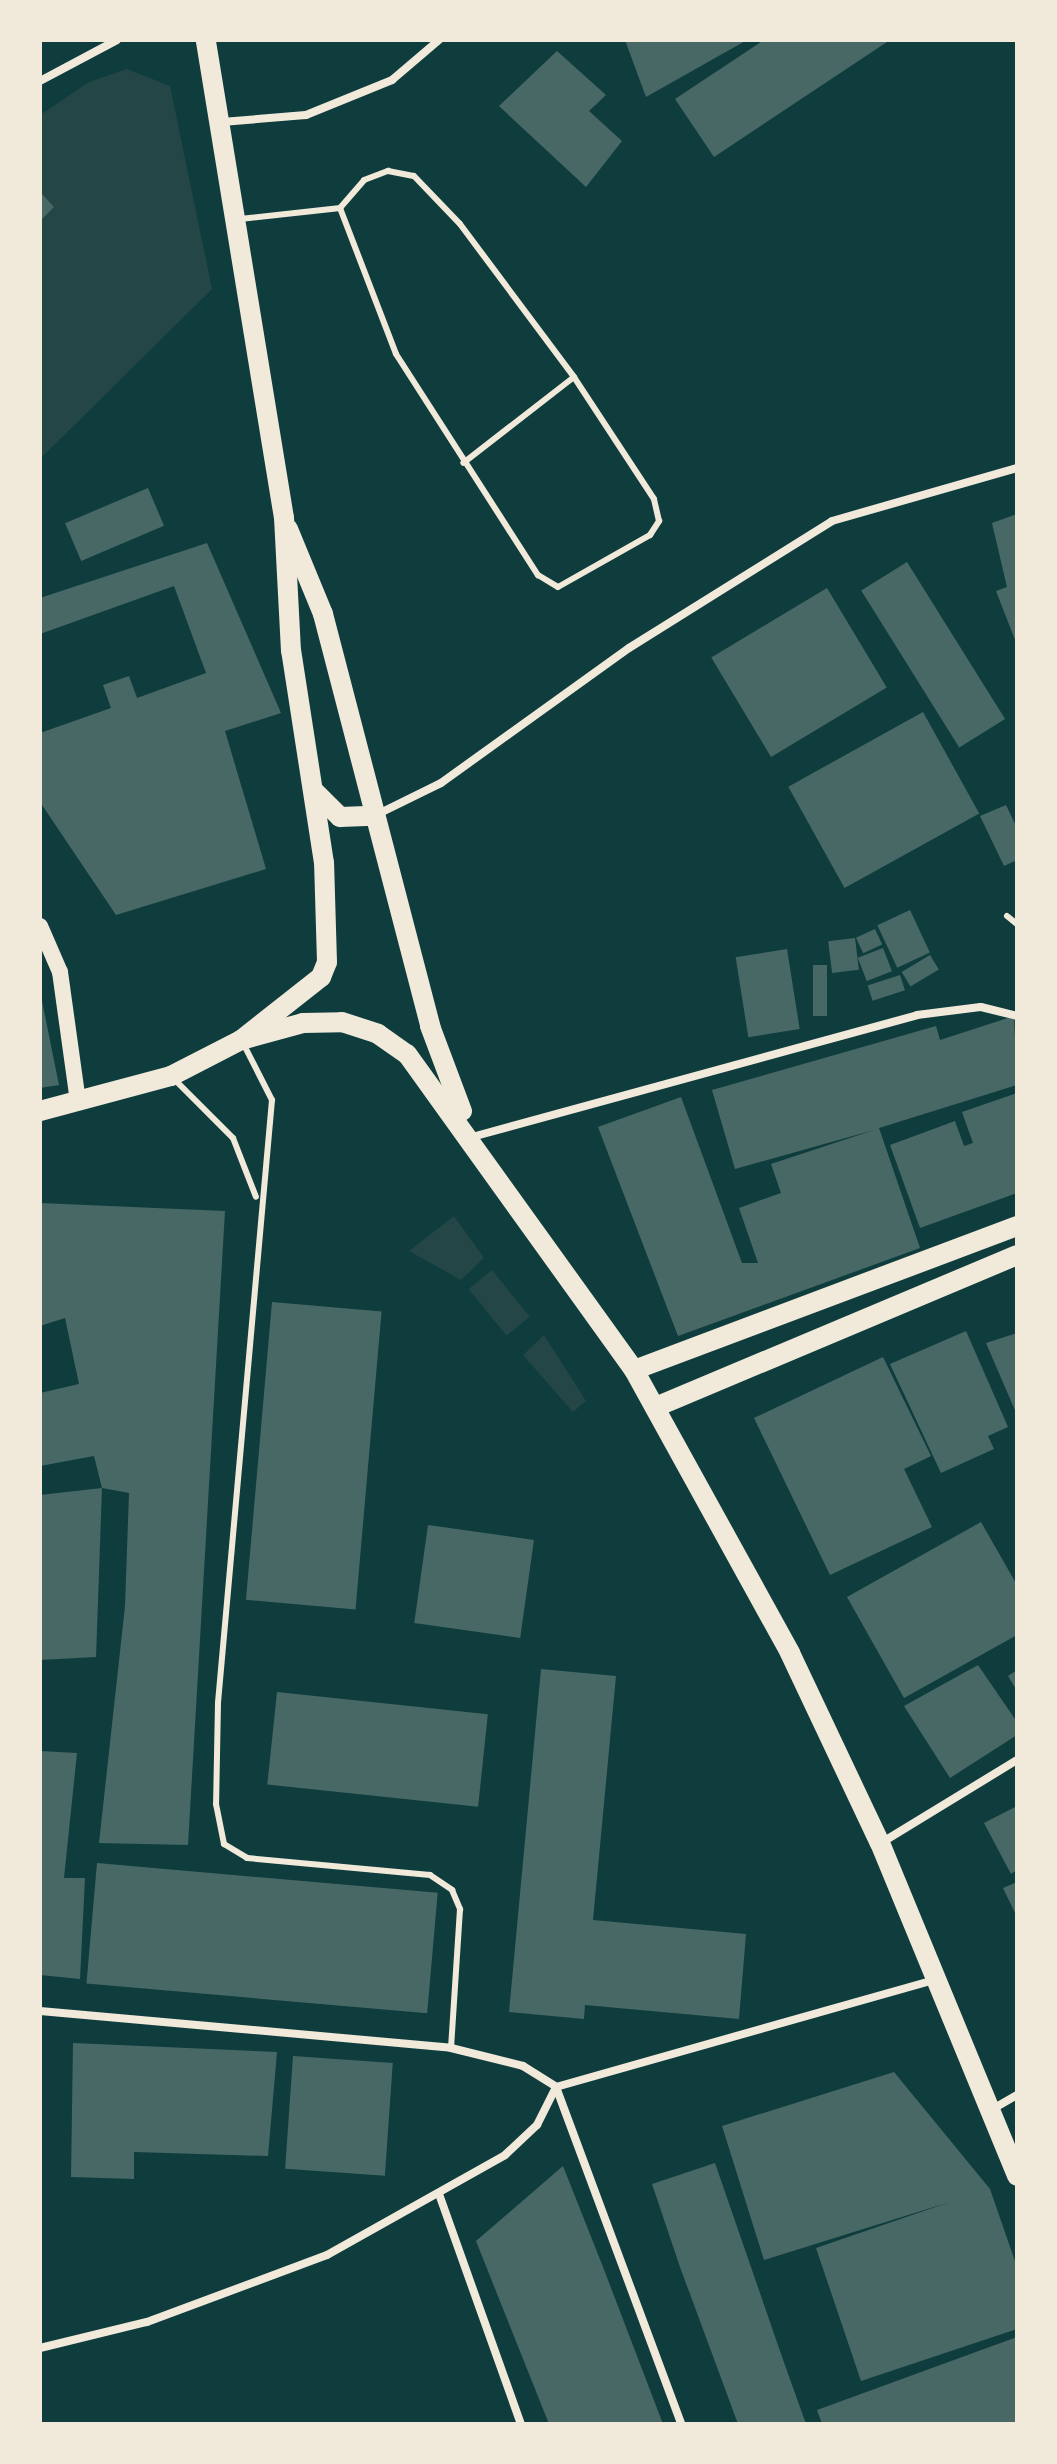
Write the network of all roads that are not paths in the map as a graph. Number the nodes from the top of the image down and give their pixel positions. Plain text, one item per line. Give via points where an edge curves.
1 (117, 40) edge
2 (206, 40) edge
3 (439, 40) edge
4 (40, 81) edge
5 (219, 122) junction
6 (340, 208) junction
7 (236, 220) junction
8 (574, 377) junction
9 (463, 463) junction
10 (1017, 468) edge
11 (284, 518) junction
12 (314, 791) junction
13 (373, 816) junction
14 (1007, 916) dead end
15 (1017, 924) edge
16 (40, 926) edge
17 (1017, 1016) edge
18 (241, 1040) junction
19 (171, 1076) junction
20 (78, 1101) junction
21 (40, 1111) edge
22 (472, 1137) junction
23 (257, 1200) junction
24 (1017, 1226) edge
25 (1017, 1255) edge
26 (634, 1370) junction
27 (658, 1406) junction
28 (1017, 1760) edge
29 (880, 1843) junction
30 (934, 1980) junction
31 (40, 2011) edge
32 (451, 2048) junction
33 (556, 2087) junction
34 (1017, 2095) edge
35 (991, 2110) junction
36 (1017, 2176) edge
37 (439, 2194) junction
38 (40, 2348) edge
39 (521, 2424) edge
40 (681, 2424) edge

1 - 4 street
2 - 5 main road
3 - 5 street via 392,80 306,115
5 - 7 main road
6 - 7 lane
6 - 8 lane via 364,180 388,171 414,176 460,224
6 - 9 lane via 396,354
7 - 11 main road
8 - 9 lane
8 - 9 lane via 654,499 659,521 650,535 558,587 538,575
10 - 13 street via 832,521 629,648 441,783
11 - 12 main road via 291,651
11 - 13 main road via 323,614
12 - 13 main road via 340,817
12 - 18 main road via 327,962 321,977
13 - 22 main road via 430,1026
14 - 15 lane
16 - 20 main road via 60,972
17 - 22 street via 981,1007 917,1015
18 - 19 main road
18 - 22 main road via 303,1023 342,1022 378,1034 407,1054
18 - 23 lane via 272,1100
19 - 20 main road
19 - 23 lane via 233,1138
20 - 21 main road
22 - 26 main road
23 - 32 lane via 218,1703 216,1804 224,1844 247,1858 430,1875 452,1890 460,1909
24 - 26 main road
25 - 27 main road
26 - 27 main road
27 - 29 main road via 790,1653
28 - 29 street
29 - 30 main road
30 - 33 street
30 - 35 main road
31 - 32 street
32 - 33 street via 523,2066
33 - 37 street via 537,2125 505,2155
33 - 40 street
34 - 35 street
35 - 36 main road
37 - 38 street via 327,2255 147,2322
37 - 39 street

